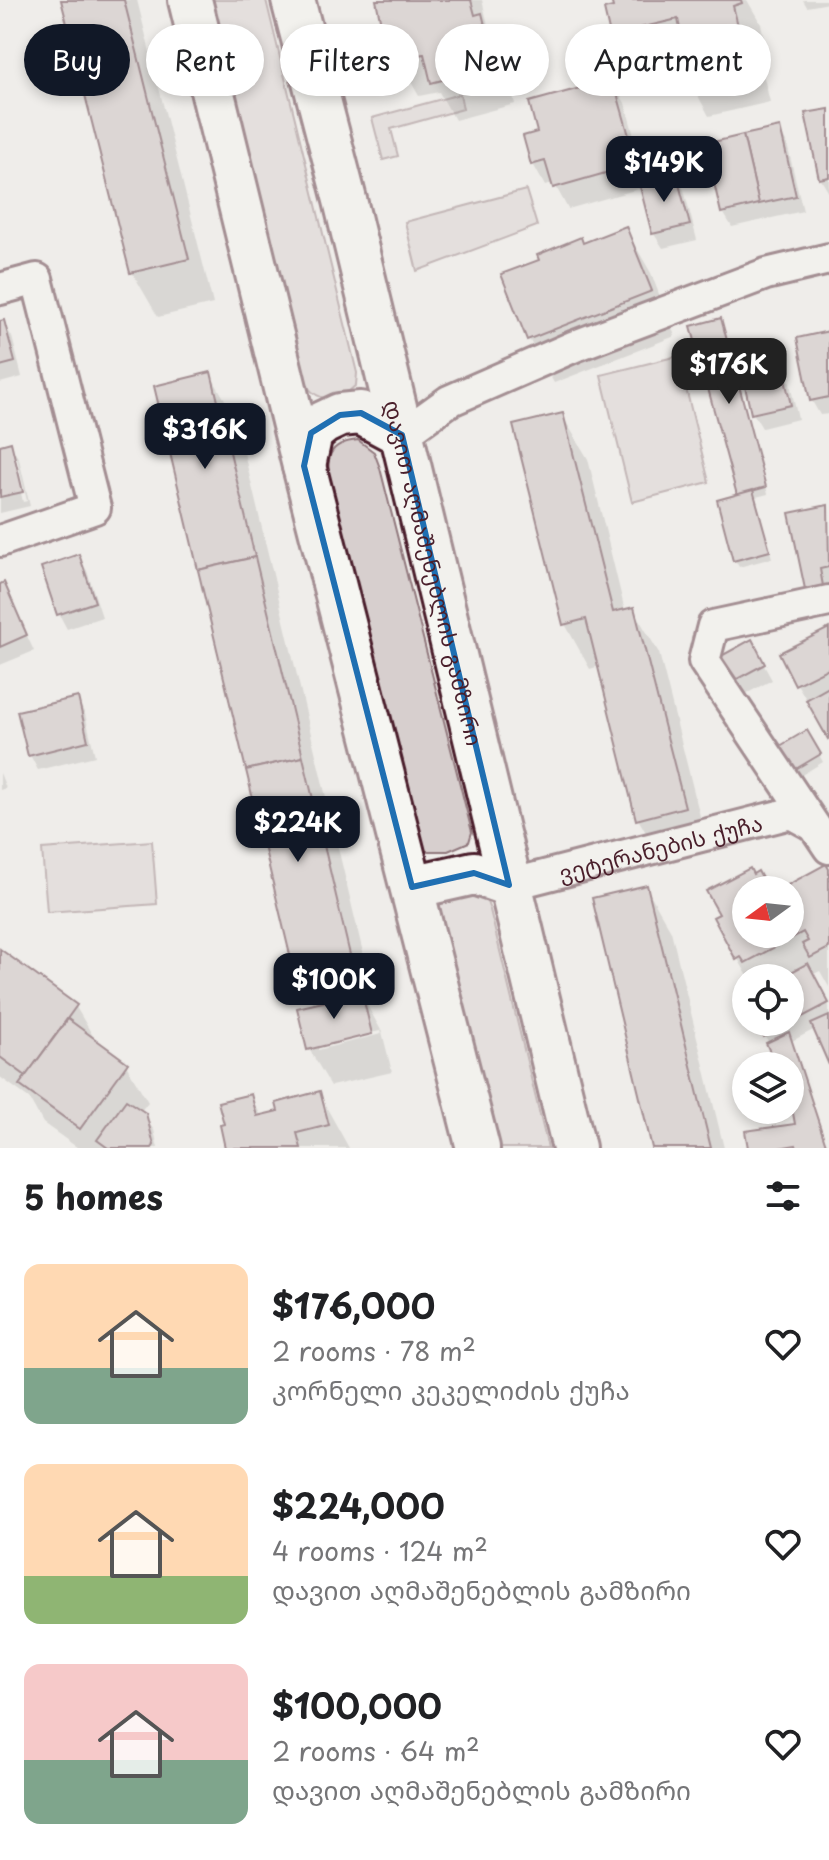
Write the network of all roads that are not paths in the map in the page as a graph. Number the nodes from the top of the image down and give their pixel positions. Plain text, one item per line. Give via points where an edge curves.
1 (190, 0) edge
2 (293, 0) edge
3 (829, 259) edge
4 (0, 289) edge
5 (402, 435) junction
6 (304, 466) junction
7 (0, 541) edge
8 (829, 601) edge
9 (820, 836) edge
10 (509, 885) junction
11 (412, 887) junction
12 (478, 1148) edge
13 (574, 1148) edge

1 - 6 main road
2 - 5 main road, დავით აღმაშენებლის გამზირი
3 - 5 street via 766,274 575,346 449,401
4 - 7 street via 37,279 95,508
5 - 6 main road via 361,413 340,415 311,433
5 - 10 main road, დავით აღმაშენებლის გამზირი
6 - 11 main road
8 - 9 street, ვეტერანების ქუჩა via 713,626 704,661
9 - 10 street, ვეტერანების ქუჩა via 791,813
10 - 11 main road via 474,873
10 - 13 main road, დავით აღმაშენებლის გამზირი
11 - 12 main road

